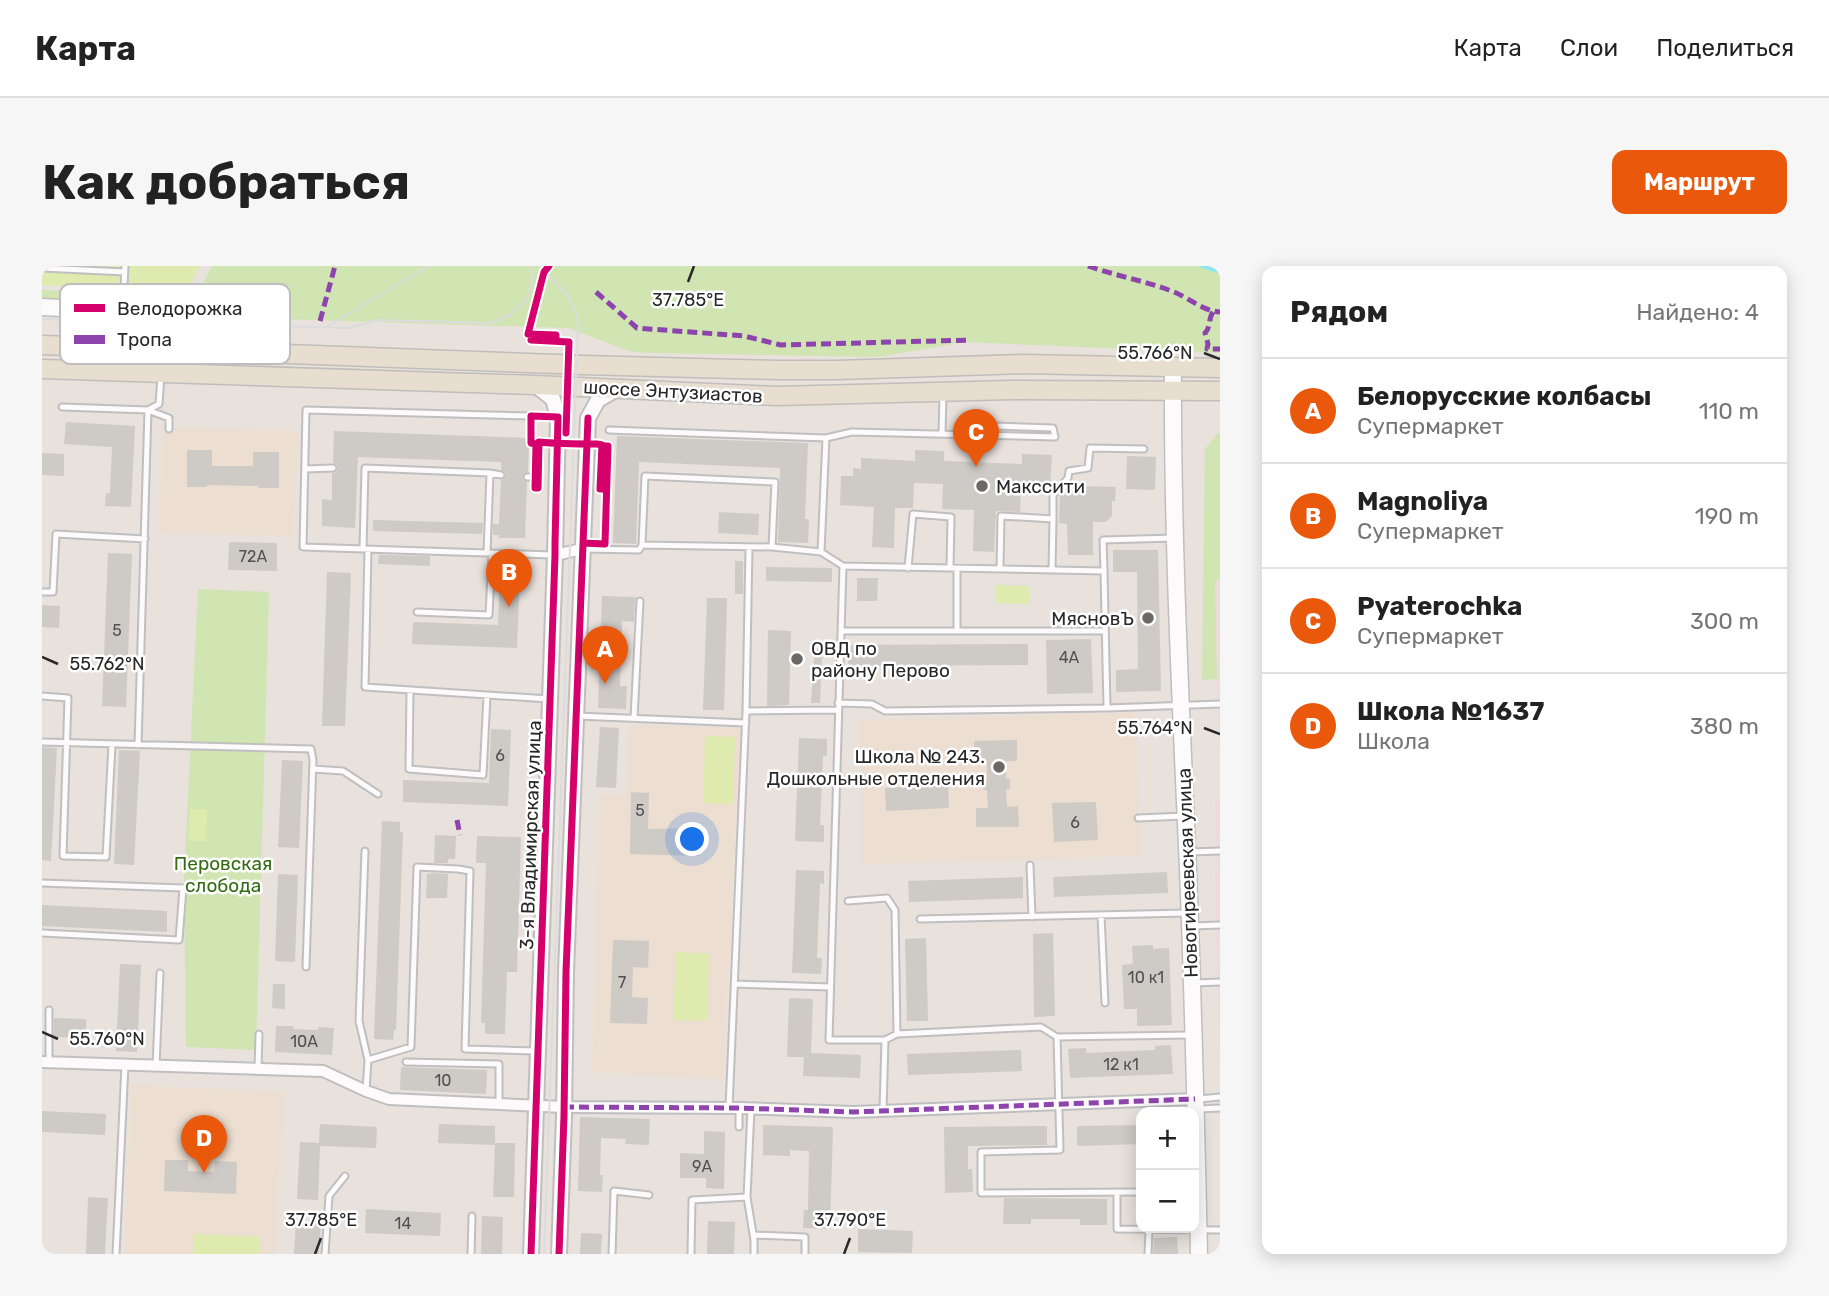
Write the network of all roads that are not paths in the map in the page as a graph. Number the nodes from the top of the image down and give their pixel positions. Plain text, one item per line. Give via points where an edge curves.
1 (42, 268) edge
2 (125, 269) edge
3 (42, 307) edge
4 (60, 308) edge
5 (42, 345) edge
6 (60, 346) edge
7 (290, 353) edge
8 (1173, 367) junction
9 (1220, 368) edge
10 (42, 369) edge
11 (161, 373) junction
12 (535, 385) junction
13 (617, 389) junction
14 (1173, 390) junction
15 (1220, 391) edge
16 (943, 392) junction
17 (62, 407) dead end
18 (148, 410) junction
19 (531, 416) dead end
20 (169, 429) dead end
21 (609, 430) dead end
22 (942, 434) junction
23 (959, 435) junction
24 (826, 438) junction
25 (1144, 449) dead end
26 (333, 468) dead end
27 (365, 468) junction
28 (305, 469) junction
29 (357, 469) dead end
30 (490, 473) junction
31 (501, 475) dead end
32 (1053, 519) junction
33 (1174, 538) junction
34 (145, 539) junction
35 (642, 545) junction
36 (748, 547) junction
37 (772, 547) junction
38 (366, 549) junction
39 (582, 549) junction
40 (821, 552) junction
41 (490, 553) junction
42 (555, 555) junction
43 (843, 566) junction
44 (908, 568) junction
45 (950, 568) junction
46 (957, 569) junction
47 (1000, 569) junction
48 (1052, 570) junction
49 (1104, 572) junction
50 (42, 592) edge
51 (640, 601) dead end
52 (417, 612) dead end
53 (841, 631) junction
54 (957, 631) junction
55 (1105, 631) junction
56 (410, 690) junction
57 (42, 696) edge
58 (487, 696) junction
59 (550, 699) junction
60 (1220, 704) edge
61 (1181, 705) junction
62 (838, 706) junction
63 (1107, 708) junction
64 (746, 711) junction
65 (576, 716) junction
66 (634, 718) junction
67 (746, 723) junction
68 (42, 742) edge
69 (68, 743) junction
70 (111, 745) junction
71 (138, 745) junction
72 (313, 769) junction
73 (378, 794) dead end
74 (1186, 816) junction
75 (1138, 818) dead end
76 (365, 851) dead end
77 (1220, 851) edge
78 (1187, 852) junction
79 (1030, 865) dead end
80 (42, 883) edge
81 (848, 901) dead end
82 (1101, 915) junction
83 (1032, 917) junction
84 (920, 919) dead end
85 (1189, 919) junction
86 (1218, 925) edge
87 (42, 933) edge
88 (306, 967) dead end
89 (160, 973) dead end
90 (1220, 982) edge
91 (1191, 983) junction
92 (734, 984) junction
93 (830, 987) junction
94 (1105, 1003) dead end
95 (49, 1010) dead end
96 (259, 1034) dead end
97 (897, 1034) junction
98 (1193, 1035) junction
99 (1057, 1037) junction
100 (885, 1040) junction
101 (538, 1051) junction
102 (368, 1060) junction
103 (45, 1062) edge
104 (406, 1062) dead end
105 (125, 1065) junction
106 (156, 1066) junction
107 (258, 1069) junction
108 (366, 1091) junction
109 (1220, 1097) edge
110 (499, 1104) junction
111 (1059, 1104) junction
112 (1195, 1104) junction
113 (536, 1105) junction
114 (564, 1107) junction
115 (734, 1108) junction
116 (1220, 1108) edge
117 (751, 1109) junction
118 (883, 1111) junction
119 (739, 1127) dead end
120 (1197, 1170) edge
121 (345, 1176) dead end
122 (1117, 1192) junction
123 (1136, 1192) edge
124 (649, 1195) dead end
125 (747, 1197) junction
126 (472, 1216) dead end
127 (1136, 1230) edge
128 (1199, 1230) edge
129 (1220, 1230) edge
130 (1149, 1233) edge
131 (1198, 1233) edge
132 (753, 1235) junction
133 (116, 1254) edge
134 (326, 1254) edge
135 (471, 1254) edge
136 (531, 1254) edge
137 (559, 1254) edge
138 (612, 1254) edge
139 (691, 1254) edge
140 (754, 1254) edge
141 (805, 1254) edge
142 (1148, 1254) edge
143 (1199, 1254) edge

1 - 2 lane
3 - 4 main road
5 - 6 main road, шоссе Энтузиастов
7 - 8 main road, шоссе Энтузиастов via 778,370 1022,364
8 - 9 main road, шоссе Энтузиастов
8 - 14 main road, Новогиреевская улица
10 - 11 main road, шоссе Энтузиастов
11 - 12 main road, шоссе Энтузиастов
11 - 18 lane via 159,404
12 - 13 main road, шоссе Энтузиастов
12 - 42 street, 3-я Владимирская улица via 553,399 558,417
13 - 16 main road, шоссе Энтузиастов via 777,396
13 - 39 street via 598,400 588,418
14 - 15 main road, шоссе Энтузиастов
14 - 16 main road, шоссе Энтузиастов
14 - 33 main road, Новогиреевская улица
16 - 22 lane
17 - 18 lane
18 - 20 lane via 169,418
18 - 34 lane
19 - 28 lane via 306,410
21 - 24 lane
22 - 23 lane
22 - 24 lane via 852,432
23 - 23 lane via 972,435 1055,438 1053,428 960,425
24 - 40 lane
25 - 32 lane via 1090,448 1088,468 1069,471 1053,495
26 - 28 lane
27 - 29 lane
27 - 30 lane
27 - 38 lane
28 - 38 lane via 303,547
30 - 31 lane
30 - 41 lane
32 - 47 lane via 1001,516
32 - 48 lane
33 - 49 lane via 1103,540
33 - 61 main road, Новогиреевская улица
34 - 50 lane via 56,534 53,592
34 - 71 lane
35 - 36 lane
35 - 37 lane via 645,476 775,482
35 - 39 lane via 639,550
36 - 37 lane
36 - 64 lane
37 - 40 lane
38 - 41 lane
38 - 56 lane via 365,687
39 - 42 street
39 - 65 street
40 - 43 lane
41 - 42 lane
41 - 52 lane via 489,615
42 - 59 street, 3-я Владимирская улица
43 - 44 lane
43 - 53 lane
44 - 45 lane
44 - 45 lane via 913,514 951,517
45 - 46 lane
46 - 47 lane
46 - 54 lane
47 - 48 lane
48 - 49 lane
49 - 55 lane
51 - 66 lane
53 - 54 lane
53 - 62 lane
54 - 55 lane
55 - 63 lane
56 - 58 lane
56 - 58 lane via 409,768 483,775
57 - 69 lane via 68,698
58 - 59 lane
59 - 101 street, 3-я Владимирская улица
60 - 61 lane
61 - 63 lane
61 - 74 main road, Новогиреевская улица
62 - 63 lane via 872,704 886,711
62 - 64 lane
62 - 93 lane
64 - 67 lane
65 - 66 lane
65 - 114 street
66 - 67 lane
67 - 92 lane
68 - 69 lane
69 - 70 lane
69 - 70 lane via 63,856 106,857
70 - 71 lane
71 - 72 lane via 311,749
72 - 73 lane via 344,771
72 - 88 lane
74 - 75 lane
74 - 78 main road, Новогиреевская улица
76 - 102 lane via 359,1021
77 - 78 lane
78 - 85 main road, Новогиреевская улица
79 - 83 lane
80 - 87 lane via 183,888 179,940
81 - 97 lane via 887,898 895,911
82 - 83 lane
82 - 85 lane
82 - 94 lane
83 - 84 lane
85 - 86 lane
85 - 91 main road, Новогиреевская улица
89 - 106 lane
90 - 91 lane
91 - 98 main road, Новогиреевская улица
92 - 93 lane
92 - 115 lane
93 - 100 lane via 829,1040
95 - 103 lane
96 - 107 lane
97 - 99 lane via 1041,1027
97 - 100 lane
98 - 99 lane
98 - 112 main road, Новогиреевская улица
99 - 111 lane
100 - 118 lane
101 - 102 lane via 465,1049 470,871 417,867 411,1047
101 - 113 street, 3-я Владимирская улица
102 - 108 lane
103 - 105 street
104 - 110 lane via 499,1064
105 - 106 street
105 - 133 lane
106 - 107 street
107 - 108 street via 323,1071
108 - 110 street via 389,1099
109 - 112 lane
110 - 113 street
111 - 112 street
111 - 118 street
111 - 122 lane via 1060,1150 981,1152 981,1193
112 - 116 lane
112 - 120 main road, Новогиреевская улица
113 - 114 street
113 - 136 street, 3-я Владимирская улица
114 - 115 street
114 - 137 street
115 - 117 street
115 - 119 lane
117 - 118 street
117 - 125 lane
121 - 134 lane via 329,1196
122 - 123 lane
122 - 127 lane via 1117,1229
124 - 138 lane via 614,1191
125 - 132 lane
125 - 139 lane via 692,1200
126 - 135 lane
128 - 129 lane
130 - 142 lane
131 - 143 main road, Новогиреевская улица
132 - 140 lane
132 - 141 lane via 805,1237

